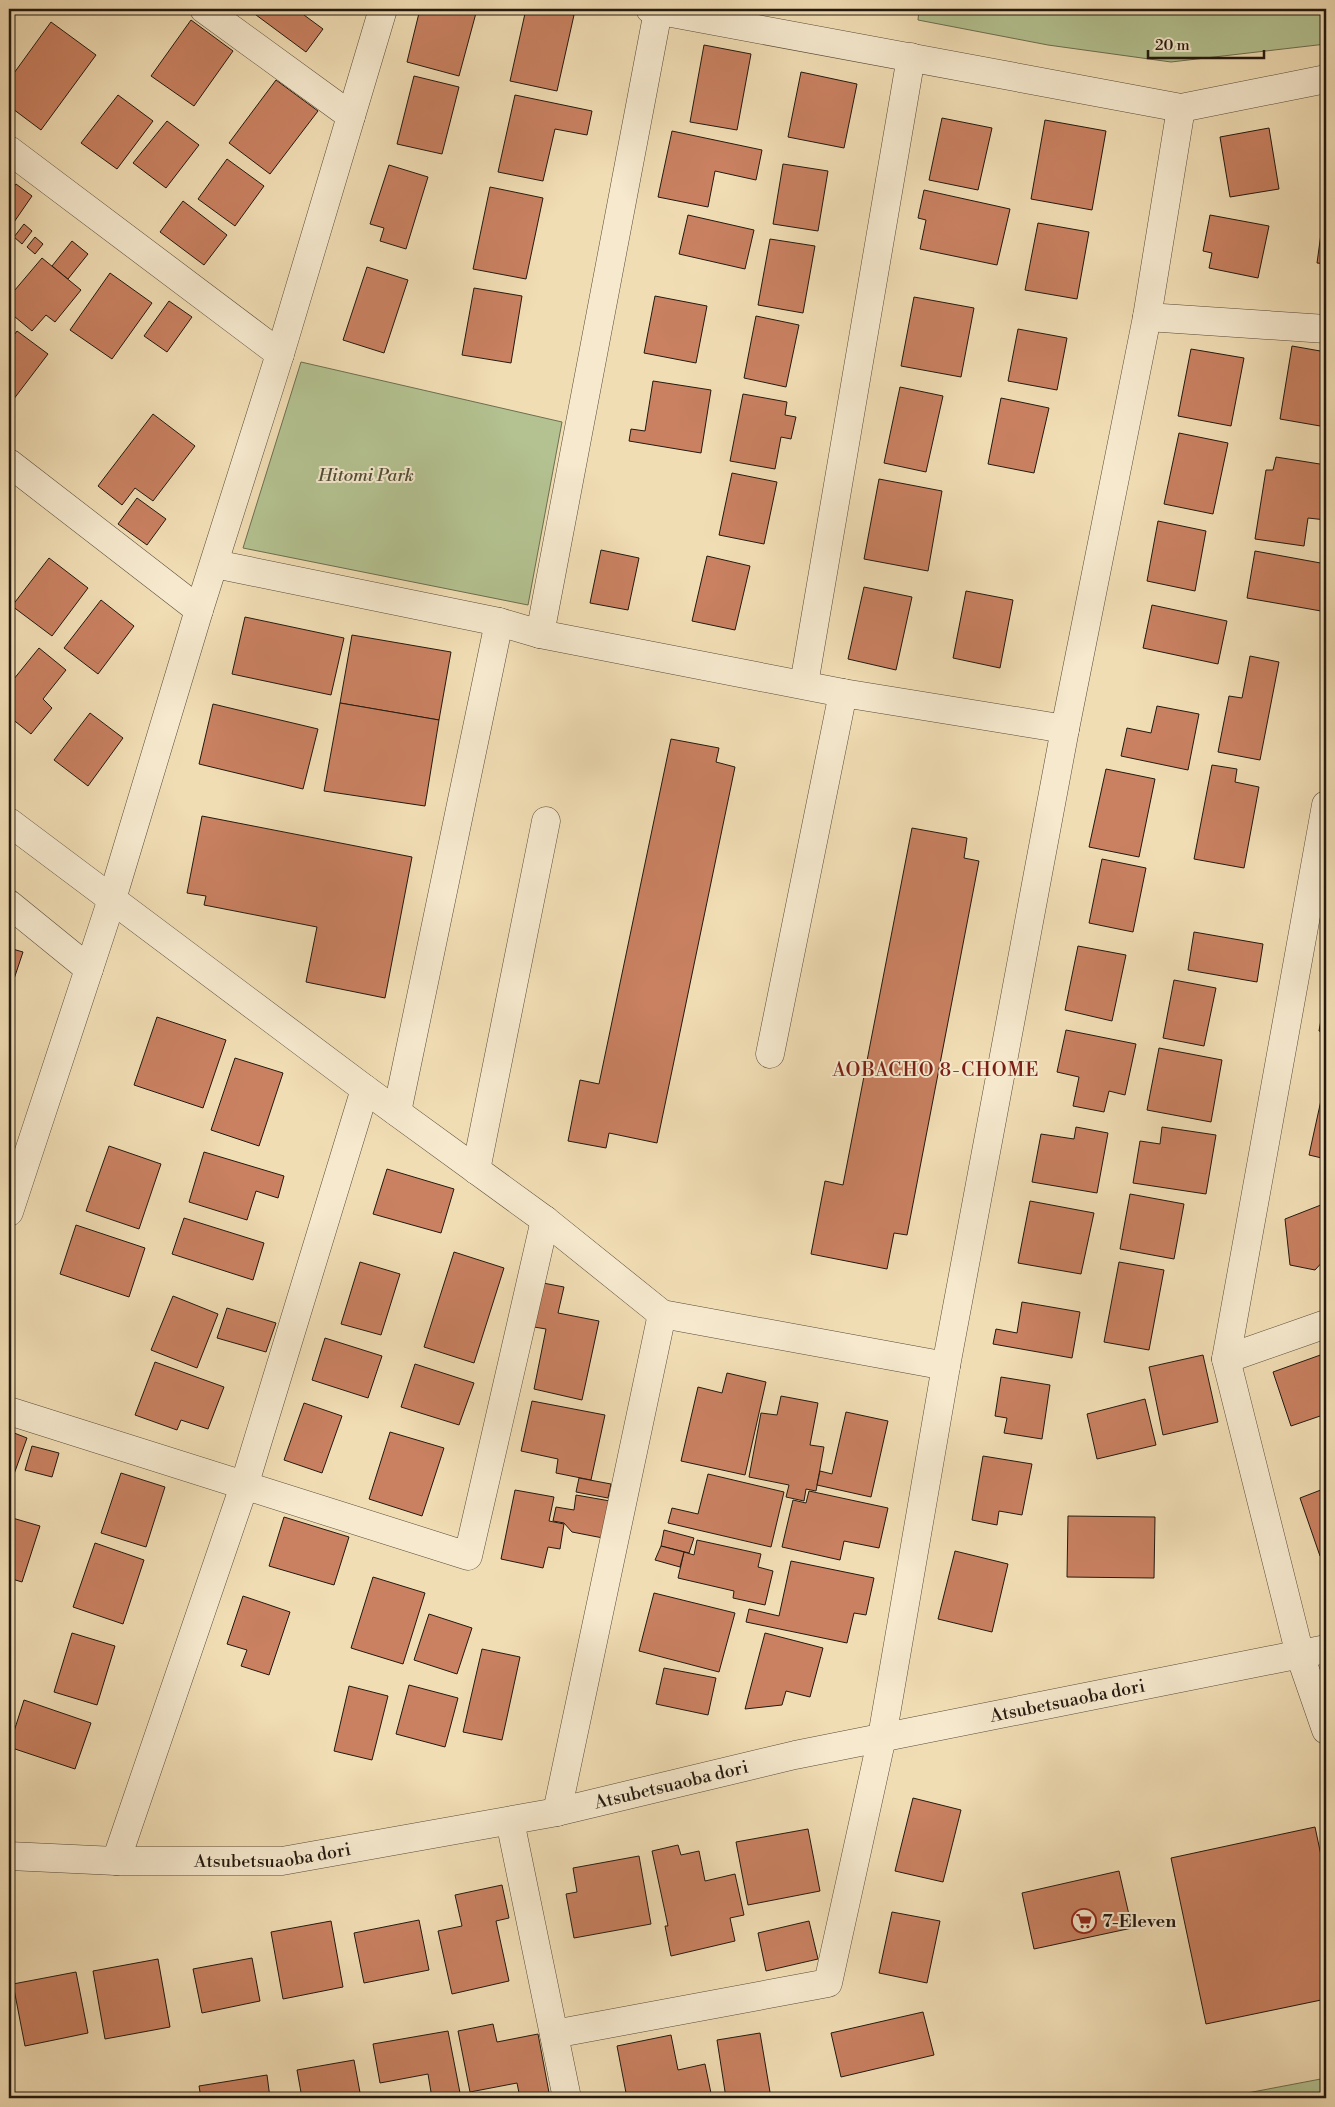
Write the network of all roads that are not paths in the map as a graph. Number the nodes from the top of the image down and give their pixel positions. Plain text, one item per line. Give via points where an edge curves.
1 (204, 9) edge
2 (383, 9) edge
3 (654, 10) edge
4 (911, 57) junction
5 (1326, 79) edge
6 (1181, 108) junction
7 (351, 116) junction
8 (9, 150) edge
9 (1147, 316) junction
10 (1326, 329) edge
11 (280, 354) junction
12 (9, 463) edge
13 (215, 564) junction
14 (199, 610) junction
15 (499, 622) junction
16 (540, 634) junction
17 (804, 684) junction
18 (843, 693) junction
19 (1065, 729) junction
20 (1326, 805) edge
21 (546, 821) dead end
22 (9, 822) edge
23 (1320, 878) edge
24 (112, 899) junction
25 (9, 904) edge
26 (89, 969) junction
27 (770, 1054) dead end
28 (365, 1089) junction
29 (397, 1112) junction
30 (476, 1170) junction
31 (9, 1212) edge
32 (545, 1220) junction
33 (662, 1314) junction
34 (1326, 1324) edge
35 (1226, 1359) junction
36 (946, 1366) junction
37 (9, 1411) edge
38 (244, 1486) junction
39 (1326, 1649) edge
40 (1300, 1655) junction
41 (1326, 1730) edge
42 (882, 1737) junction
43 (557, 1812) junction
44 (510, 1821) junction
45 (9, 1856) edge
46 (116, 1861) junction
47 (554, 2034) junction
48 (567, 2098) edge

1 - 7 street
2 - 7 street
3 - 4 street
3 - 16 street
4 - 6 street
4 - 17 street
5 - 6 street
6 - 9 street
7 - 11 street
8 - 11 street
9 - 10 street
9 - 19 street
11 - 13 street
12 - 14 street
13 - 14 street
13 - 15 street
14 - 24 street
15 - 16 street
15 - 29 street
16 - 17 street
17 - 18 street
18 - 19 street
18 - 27 street
19 - 36 street
20 - 23 street
21 - 30 street
22 - 24 street
23 - 35 street
24 - 26 street
24 - 28 street
25 - 26 street
26 - 31 street
28 - 29 street
28 - 38 street
29 - 30 street
30 - 32 street
32 - 33 street
32 - 38 street via 468,1556
33 - 36 street
33 - 43 street
34 - 35 street
35 - 40 street
36 - 42 street
37 - 38 street
38 - 46 street
39 - 40 street, Atsubetsuaoba dori
40 - 41 street
40 - 42 street, Atsubetsuaoba dori
42 - 43 street, Atsubetsuaoba dori
42 - 47 street via 828,1983
43 - 44 street, Atsubetsuaoba dori
44 - 46 street, Atsubetsuaoba dori via 282,1861
44 - 47 street
45 - 46 street, Atsubetsuaoba dori
47 - 48 street

